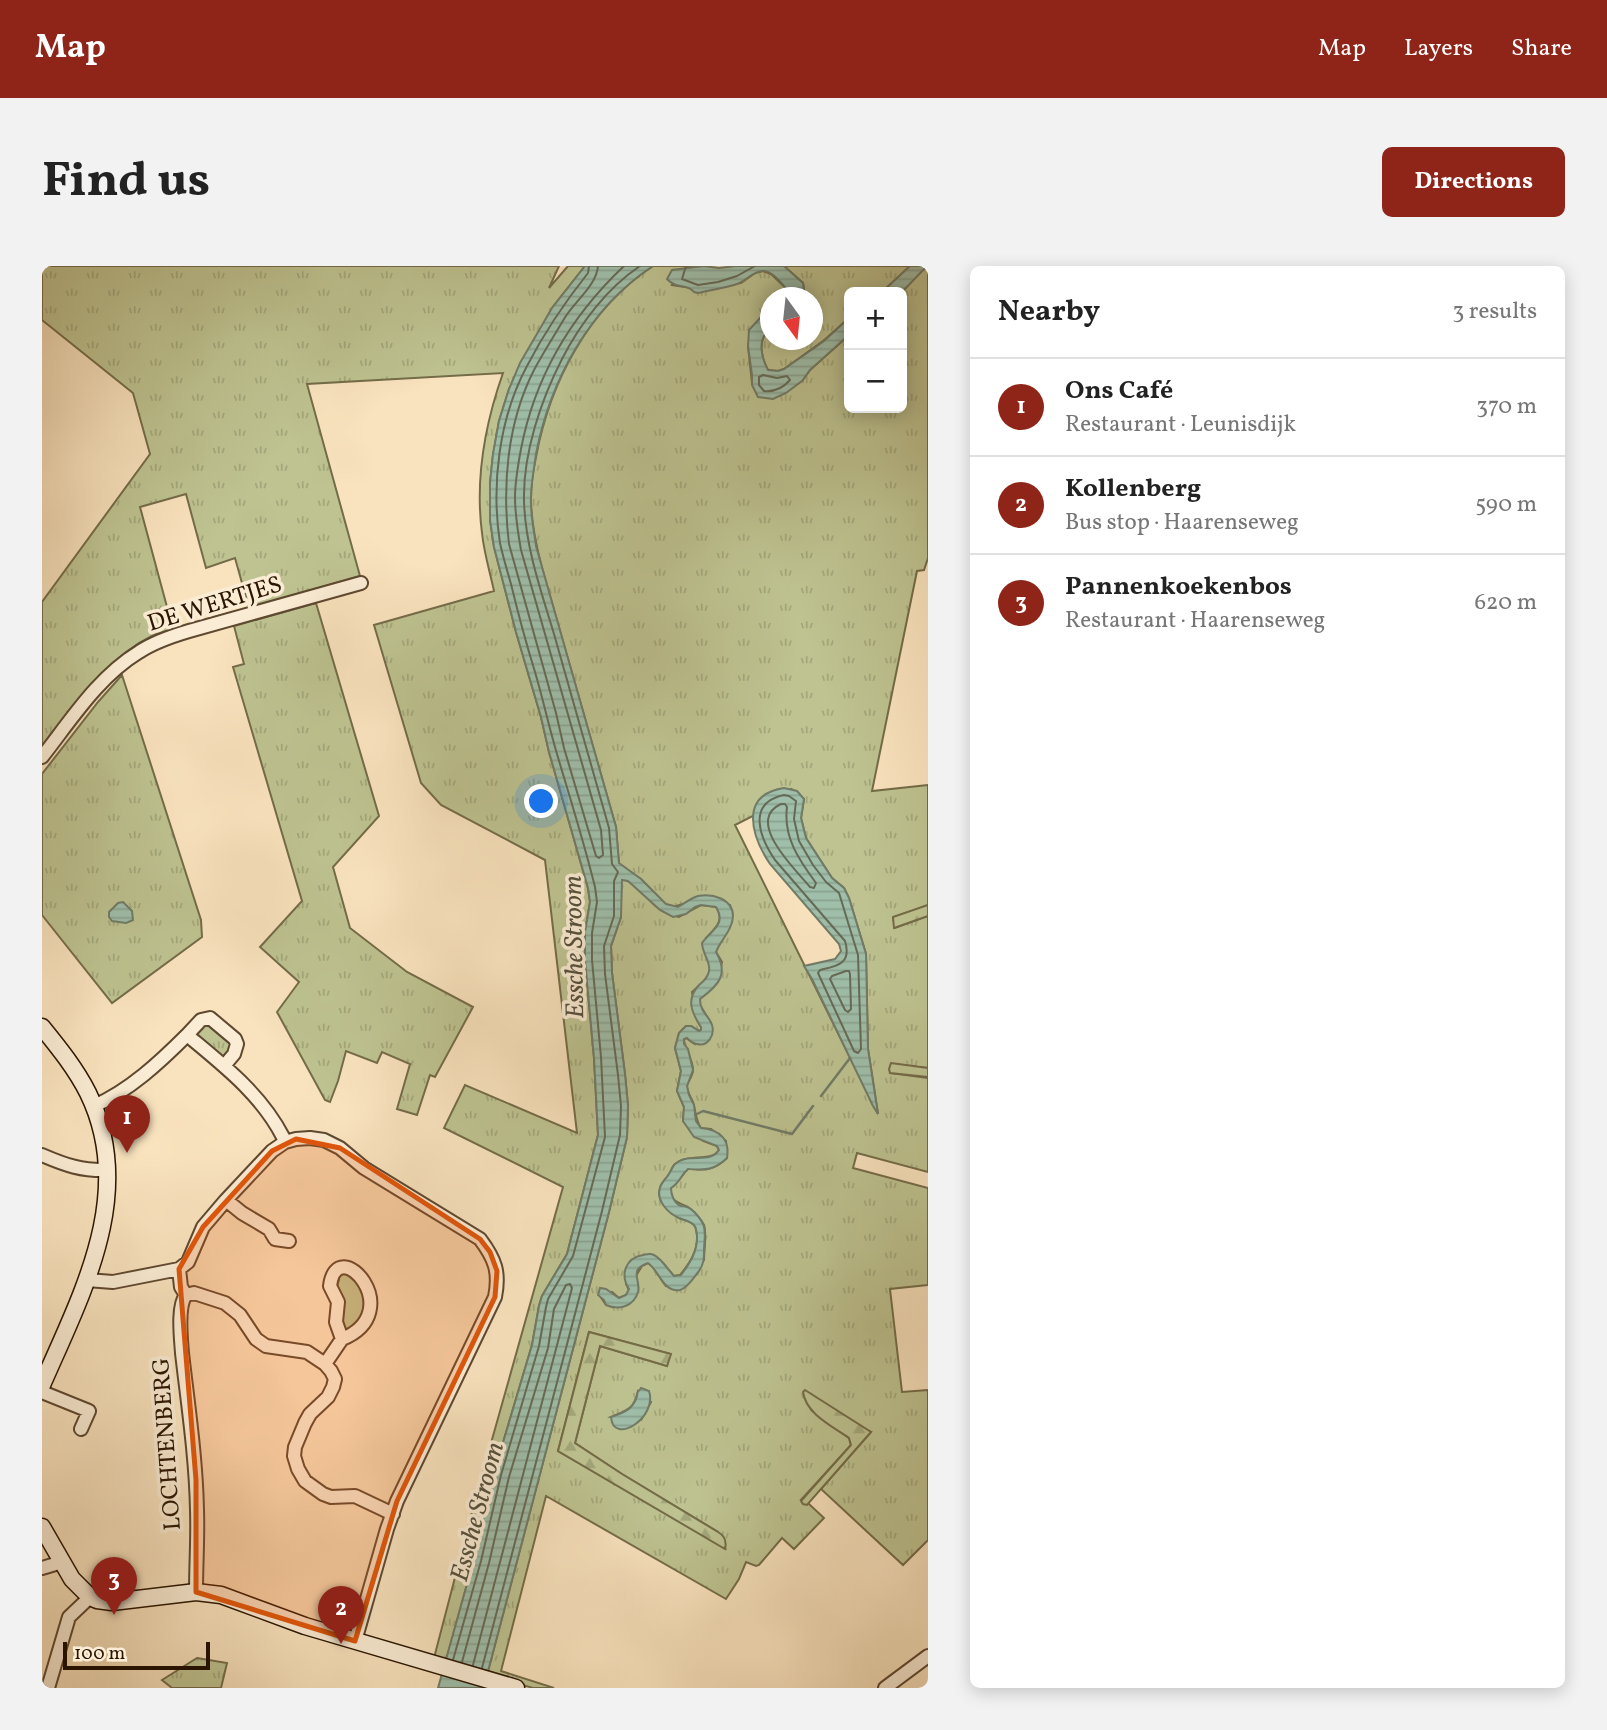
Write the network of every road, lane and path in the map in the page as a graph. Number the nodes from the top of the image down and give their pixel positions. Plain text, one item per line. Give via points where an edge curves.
1 (361, 583) dead end
2 (42, 757) edge
3 (42, 1027) edge
4 (187, 1035) junction
5 (224, 1066) junction
6 (94, 1106) junction
7 (283, 1137) dead end
8 (42, 1155) edge
9 (108, 1170) junction
10 (226, 1200) junction
11 (289, 1241) dead end
12 (179, 1269) junction
13 (87, 1280) junction
14 (186, 1295) junction
15 (342, 1339) junction
16 (325, 1364) junction
17 (42, 1385) edge
18 (42, 1392) edge
19 (80, 1429) dead end
20 (393, 1514) junction
21 (42, 1527) edge
22 (62, 1562) junction
23 (42, 1568) edge
24 (196, 1591) junction
25 (90, 1597) junction
26 (355, 1641) junction
27 (928, 1656) edge
28 (48, 1688) edge
29 (516, 1688) edge
30 (885, 1688) edge

1 - 2 street, DE WERTJES via 172,636 139,652 104,680
3 - 6 street
4 - 5 street
4 - 5 street via 201,1020 210,1018 237,1044
4 - 6 street via 145,1074
5 - 7 street via 260,1101
6 - 9 street
8 - 9 street via 91,1171
9 - 13 street via 105,1213
10 - 11 street via 275,1238
10 - 12 street via 203,1227 188,1262
10 - 20 street via 278,1146 296,1139 324,1140 480,1239 490,1252 497,1271 495,1297
12 - 13 street via 113,1282
12 - 14 street
13 - 17 street
14 - 16 street via 194,1293 225,1303 266,1346 307,1352
14 - 24 street, LOCHTENBERG via 180,1319 196,1480
15 - 15 street via 359,1331 370,1310 363,1280 344,1266 335,1271 330,1286 338,1302 336,1322
15 - 16 street
16 - 20 street via 335,1379 333,1387 305,1423 295,1447 298,1469 305,1481 323,1494 355,1496
18 - 19 street via 89,1411
20 - 26 street
21 - 22 street
22 - 23 street
22 - 25 street
24 - 25 street via 112,1602
24 - 26 street via 221,1595
25 - 28 street via 69,1618
26 - 29 street
27 - 30 street

